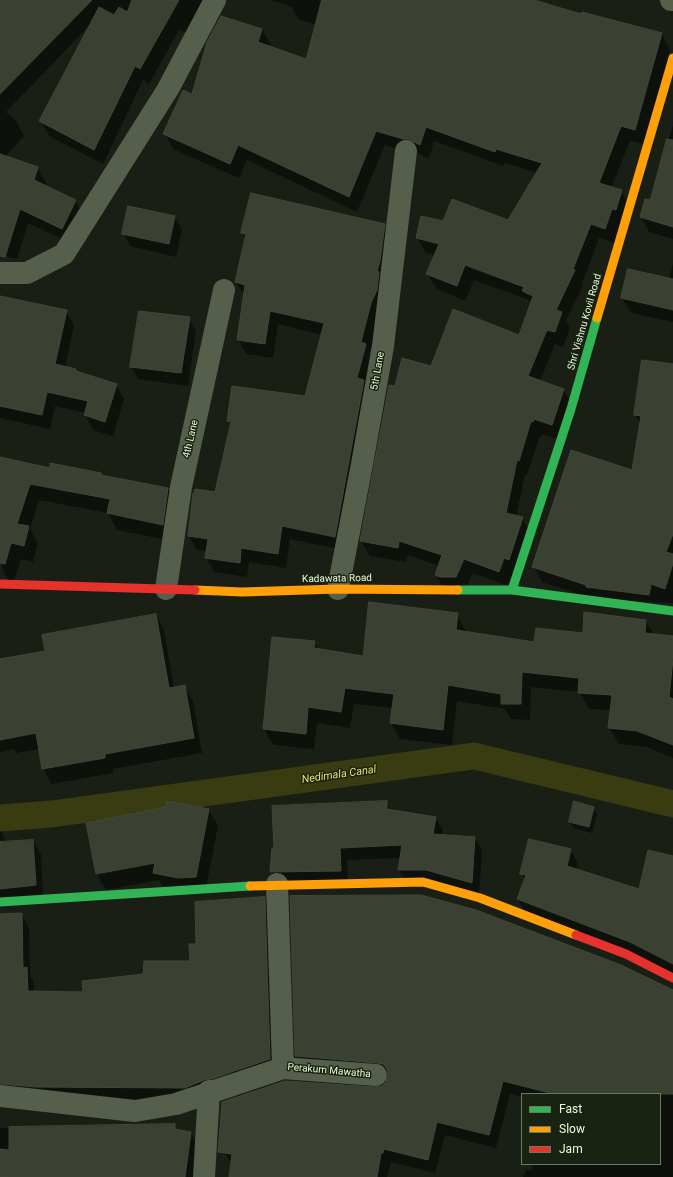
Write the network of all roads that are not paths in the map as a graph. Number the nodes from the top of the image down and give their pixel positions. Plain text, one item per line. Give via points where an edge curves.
1 (216, 0) edge
2 (673, 58) edge
3 (406, 151) dead end
4 (0, 273) edge
5 (224, 290) dead end
6 (0, 584) edge
7 (166, 589) junction
8 (338, 589) junction
9 (512, 590) junction
10 (673, 611) edge
11 (277, 884) junction
12 (0, 902) edge
13 (673, 978) edge
14 (283, 1068) junction
15 (376, 1075) dead end
16 (209, 1091) junction
17 (0, 1096) edge
18 (204, 1177) edge

1 - 4 street via 168,89 64,254 27,273
2 - 9 street, Shri Vishnu Kovil Road via 573,401
3 - 8 street, 5th Lane via 383,346
5 - 7 street, 4th Lane via 181,487
6 - 7 street, Kadawata Road
7 - 8 street, Kadawata Road via 242,592
8 - 9 street, Kadawata Road
9 - 10 street, Kadawata Road
11 - 12 street
11 - 13 street via 423,882 509,909 626,954
11 - 14 street
14 - 15 street, Perakum Mawatha
14 - 16 street
16 - 17 street via 176,1104 135,1110
16 - 18 street

